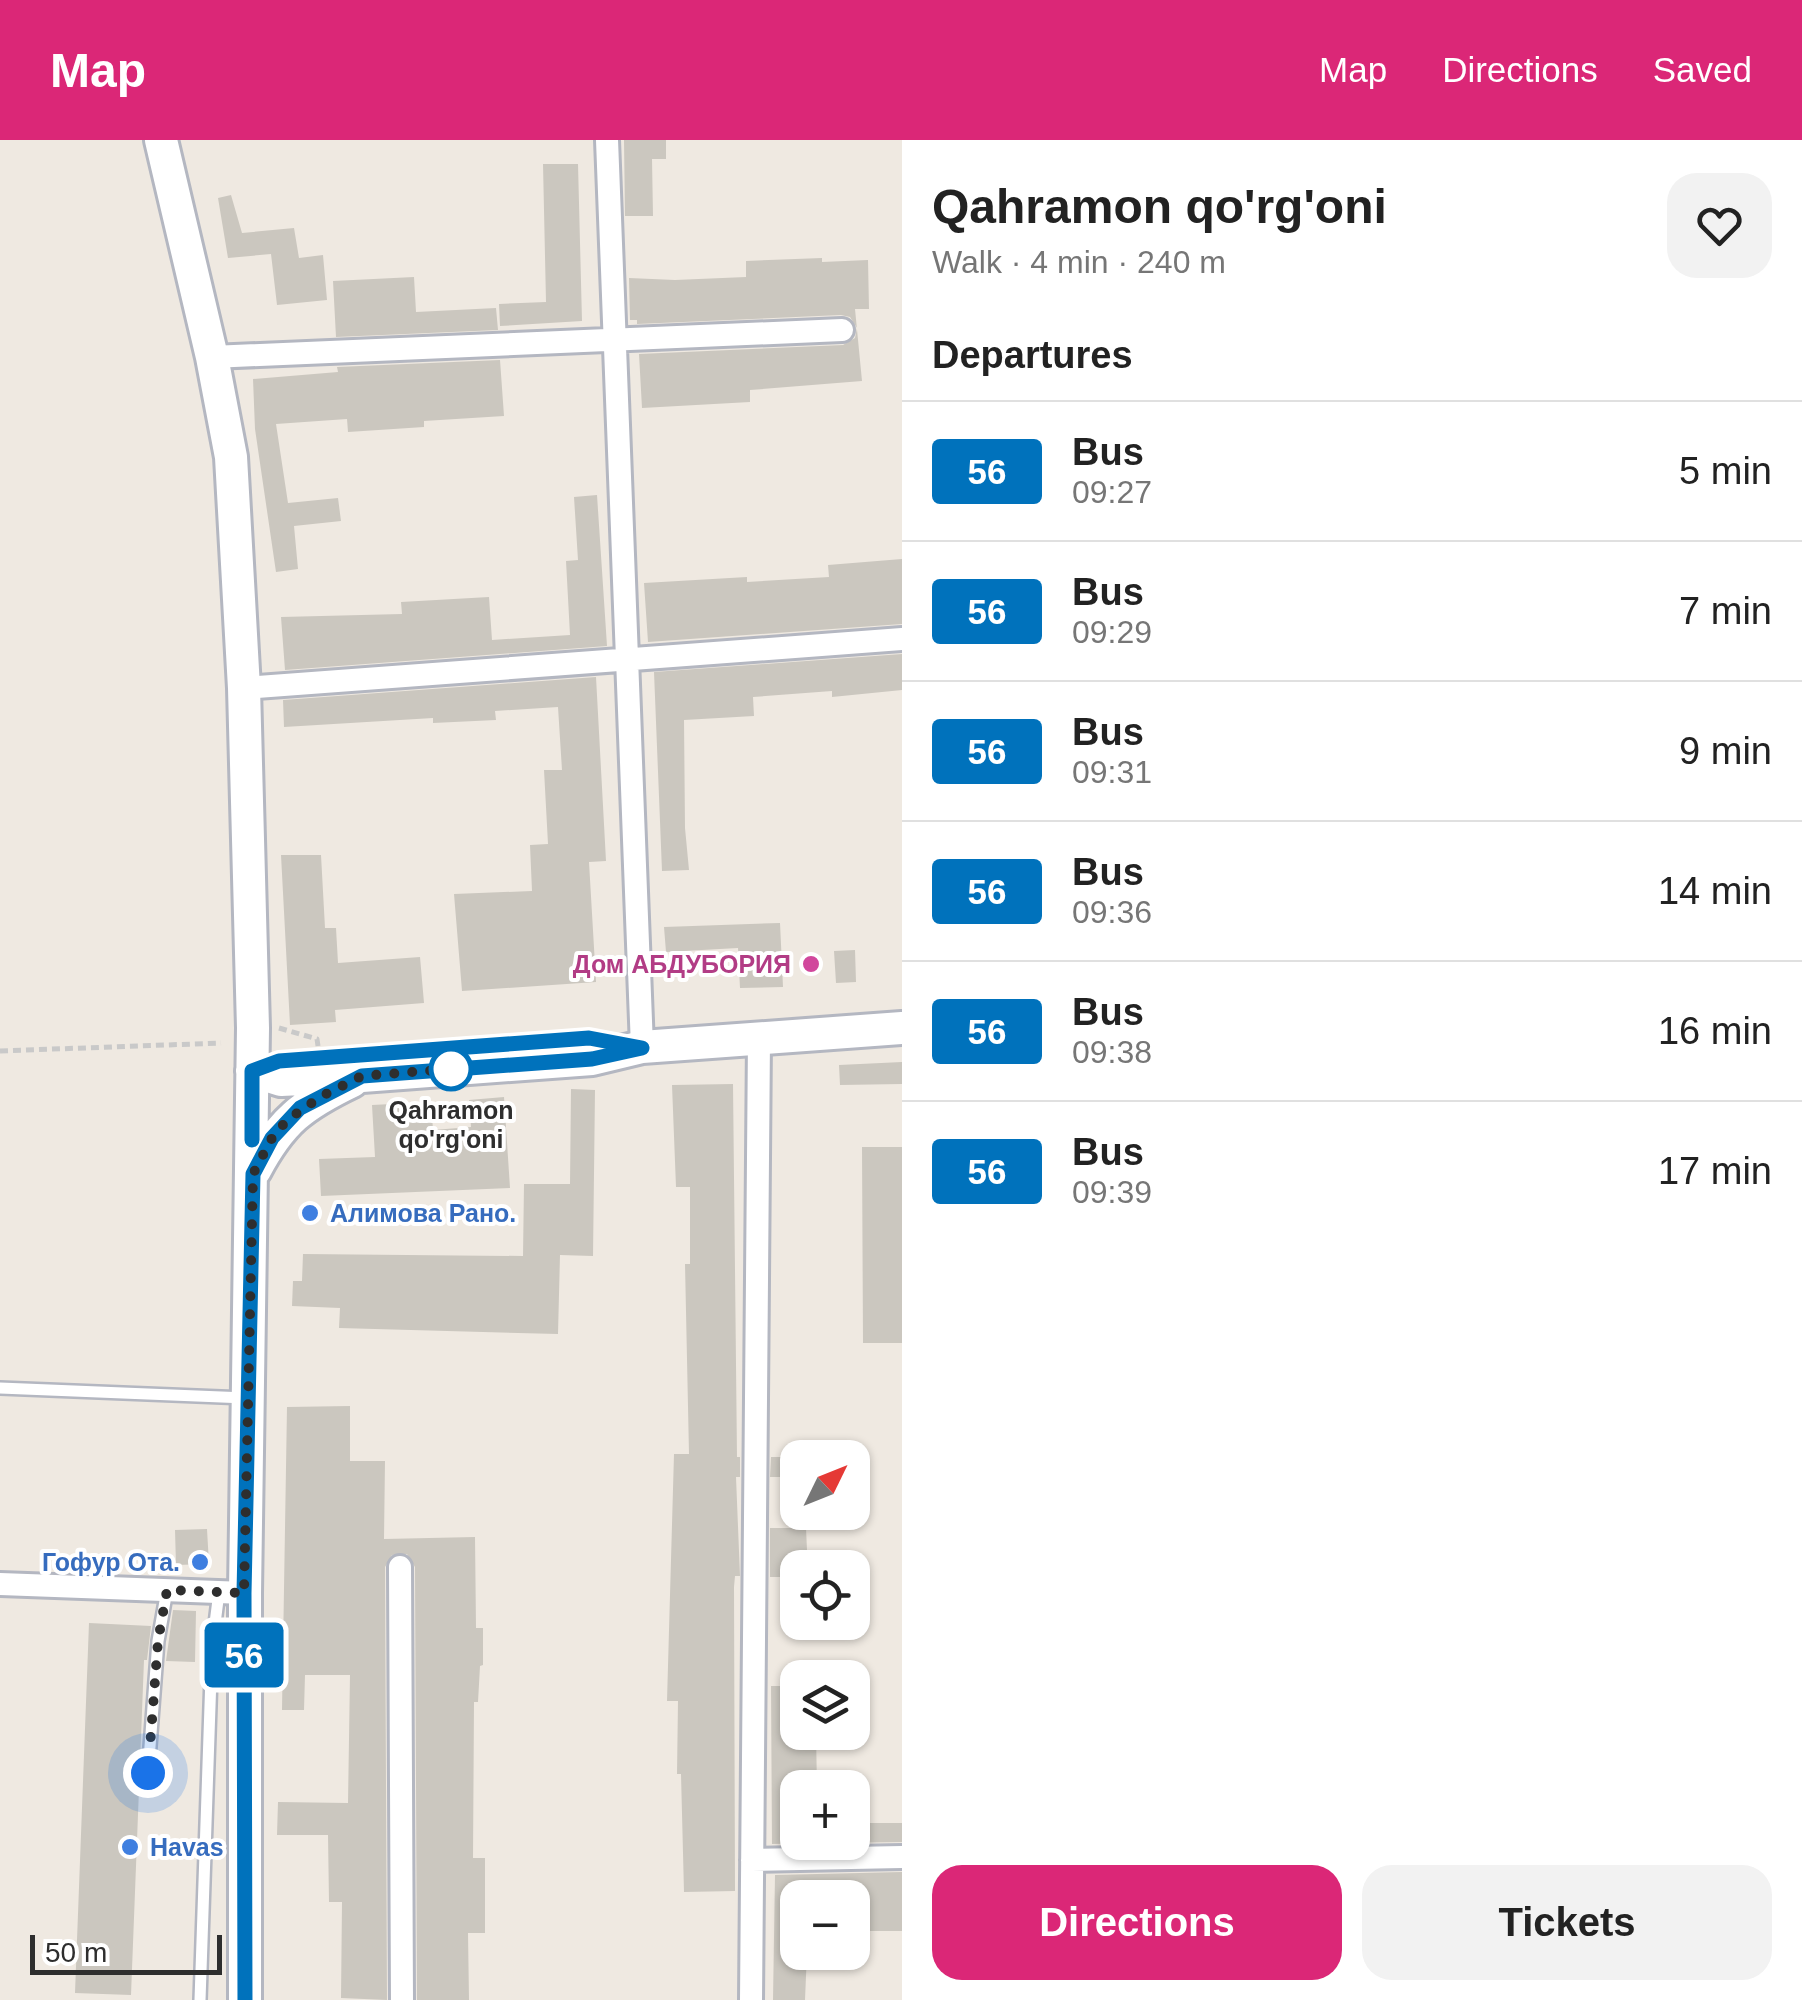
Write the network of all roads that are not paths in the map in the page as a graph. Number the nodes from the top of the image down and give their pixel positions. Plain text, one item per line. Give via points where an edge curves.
1 (161, 140) edge
2 (607, 140) edge
3 (842, 330) dead end
4 (612, 342) junction
5 (212, 357) junction
6 (902, 639) edge
7 (626, 660) junction
8 (244, 688) junction
9 (902, 1028) edge
10 (759, 1038) junction
11 (642, 1048) junction
12 (252, 1071) junction
13 (362, 1076) junction
14 (253, 1174) junction
15 (0, 1388) edge
16 (247, 1398) junction
17 (400, 1567) dead end
18 (0, 1584) edge
19 (167, 1590) junction
20 (232, 1592) junction
21 (148, 1773) dead end
22 (902, 1857) edge
23 (752, 1860) junction
24 (200, 2000) edge
25 (245, 2000) edge
26 (402, 2000) edge
27 (751, 2000) edge

1 - 5 main road
2 - 4 street
3 - 4 street
4 - 5 street
4 - 7 street
5 - 8 main road via 231,458
6 - 7 street
7 - 8 street
7 - 11 street
8 - 12 main road
9 - 10 main road
10 - 11 main road
10 - 23 street
11 - 12 main road via 589,1038 279,1061
11 - 13 main road via 592,1059
12 - 13 main road via 281,1080
12 - 14 main road
13 - 14 main road via 300,1108 272,1138
14 - 16 main road
15 - 16 lane
16 - 20 main road
17 - 26 street
18 - 19 street
19 - 20 street
19 - 21 lane
20 - 24 lane via 212,1647
20 - 25 main road
22 - 23 street
23 - 27 street

